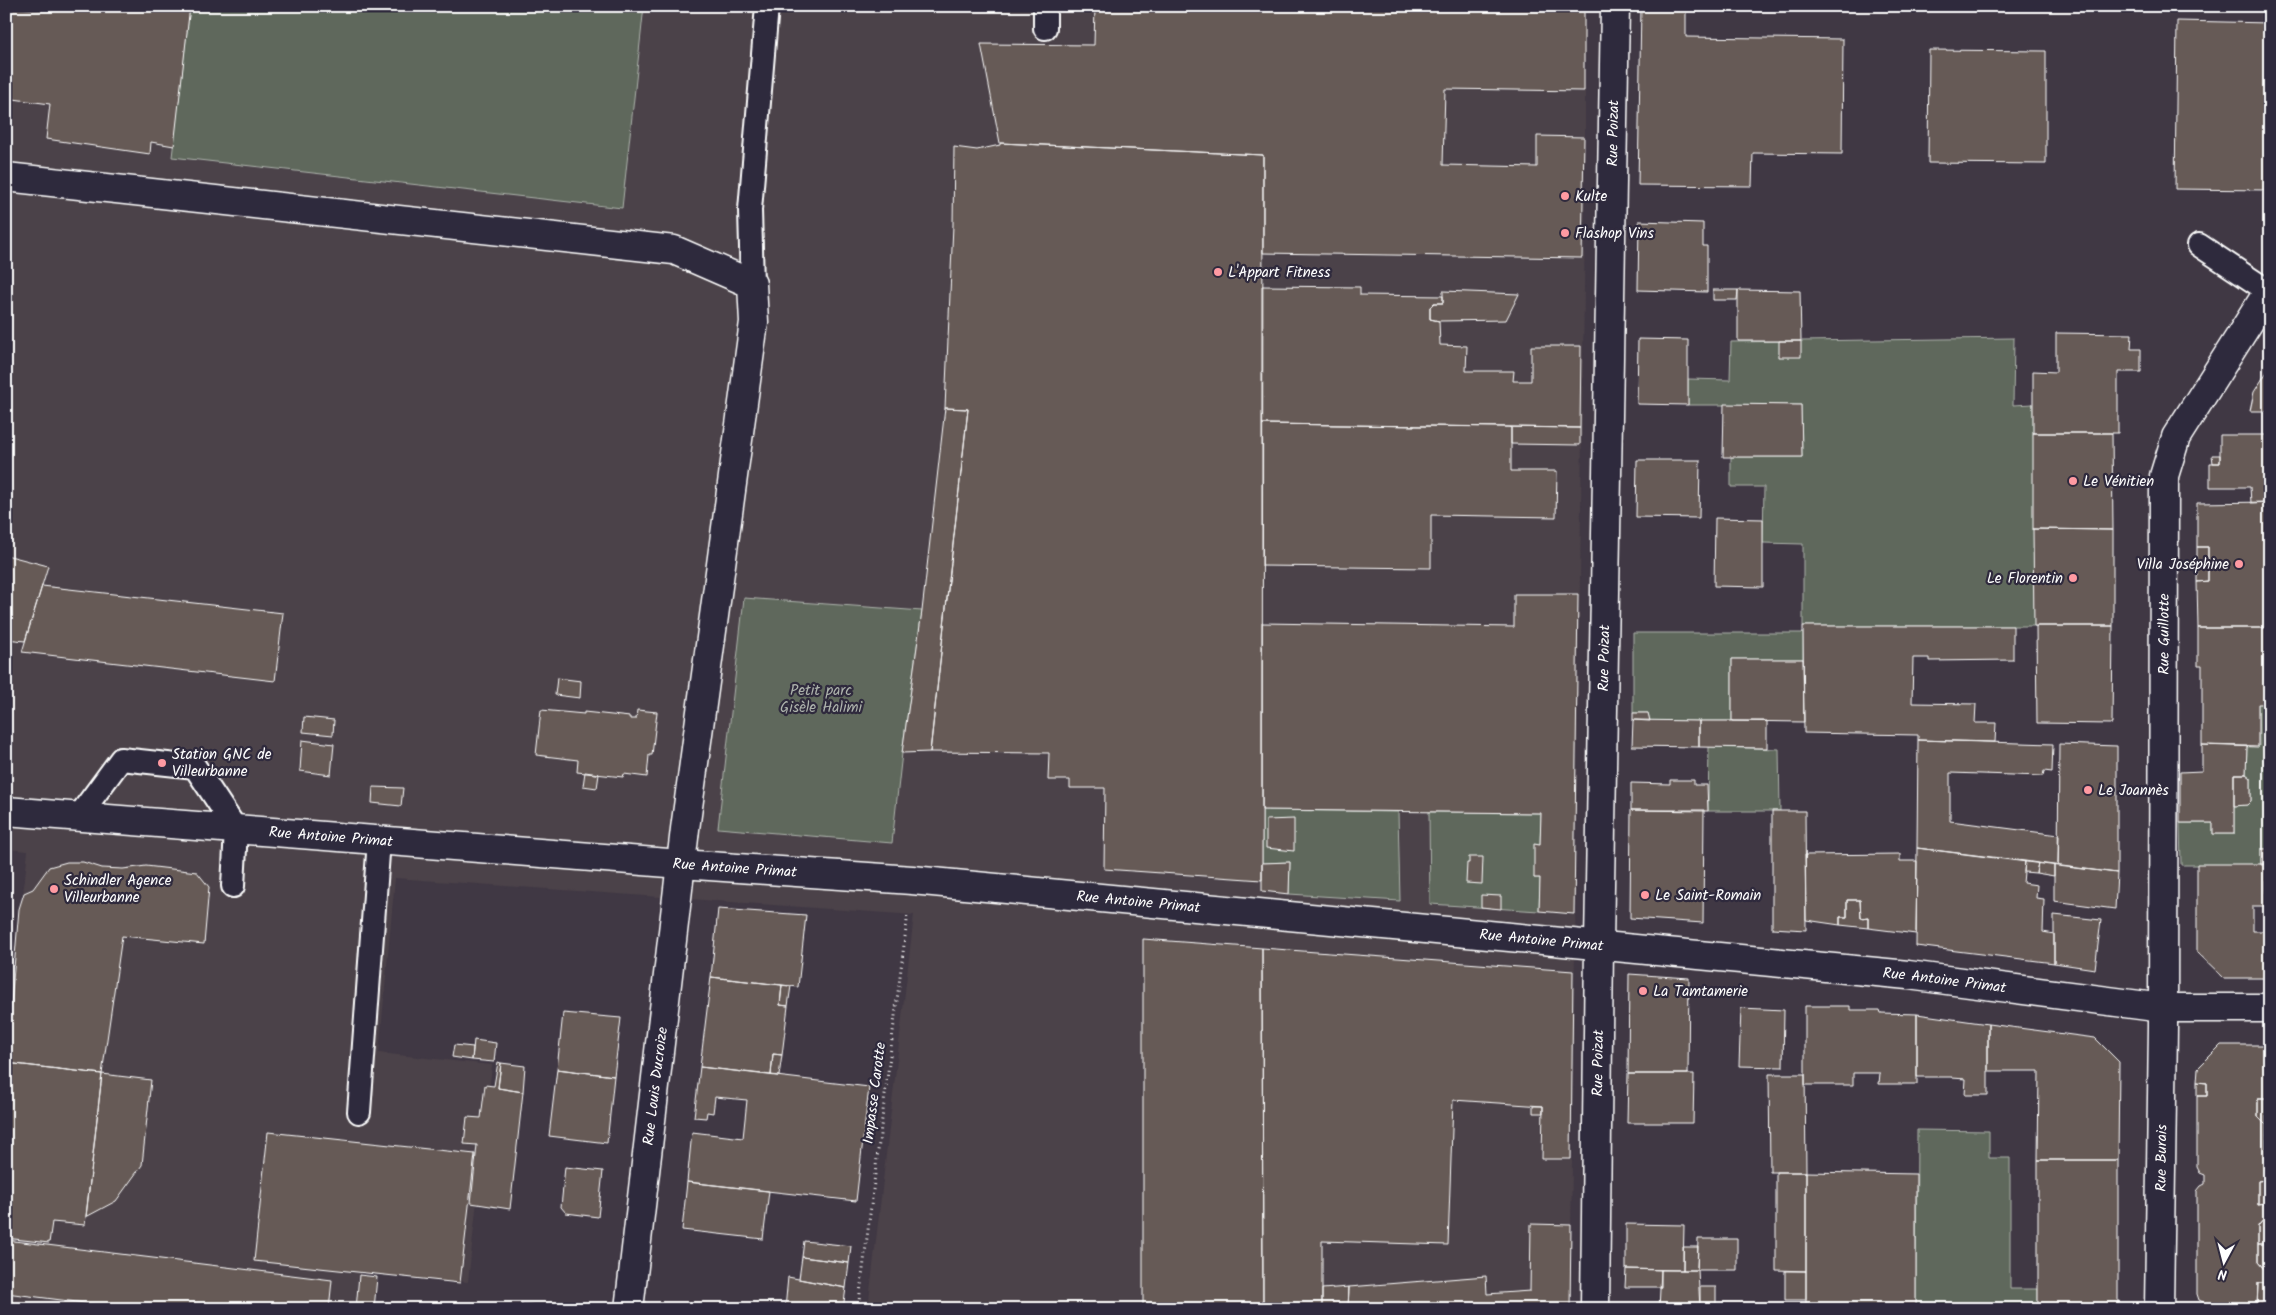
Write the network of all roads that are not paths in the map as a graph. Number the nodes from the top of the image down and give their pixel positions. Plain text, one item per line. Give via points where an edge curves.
1 (767, 6) edge
2 (1615, 6) edge
3 (6, 177) edge
4 (2199, 245) dead end
5 (752, 284) junction
6 (2269, 290) edge
7 (6, 811) edge
8 (79, 816) junction
9 (236, 829) junction
10 (379, 840) junction
11 (681, 864) junction
12 (233, 886) dead end
13 (1599, 944) junction
14 (2163, 1008) junction
15 (2270, 1008) edge
16 (359, 1112) dead end
17 (629, 1309) edge
18 (1595, 1309) edge
19 (2159, 1309) edge

1 - 5 lane via 750,210
2 - 13 street, Rue Poizat
3 - 5 street via 674,250
4 - 6 lane
5 - 11 street, Rue Louis Ducroize via 754,322
6 - 14 street, Rue Guillotte via 2176,437 2164,476
7 - 8 street, Rue Antoine Primat
8 - 9 street, Rue Antoine Primat
8 - 9 lane via 121,759 195,767
9 - 10 street, Rue Antoine Primat
9 - 12 lane
10 - 11 street, Rue Antoine Primat
10 - 16 lane
11 - 13 street, Rue Antoine Primat via 912,880
11 - 17 street, Rue Louis Ducroize
13 - 14 street, Rue Antoine Primat via 1908,975
13 - 18 street, Rue Poizat
14 - 15 street, Rue Antoine Primat
14 - 19 street, Rue Burais

